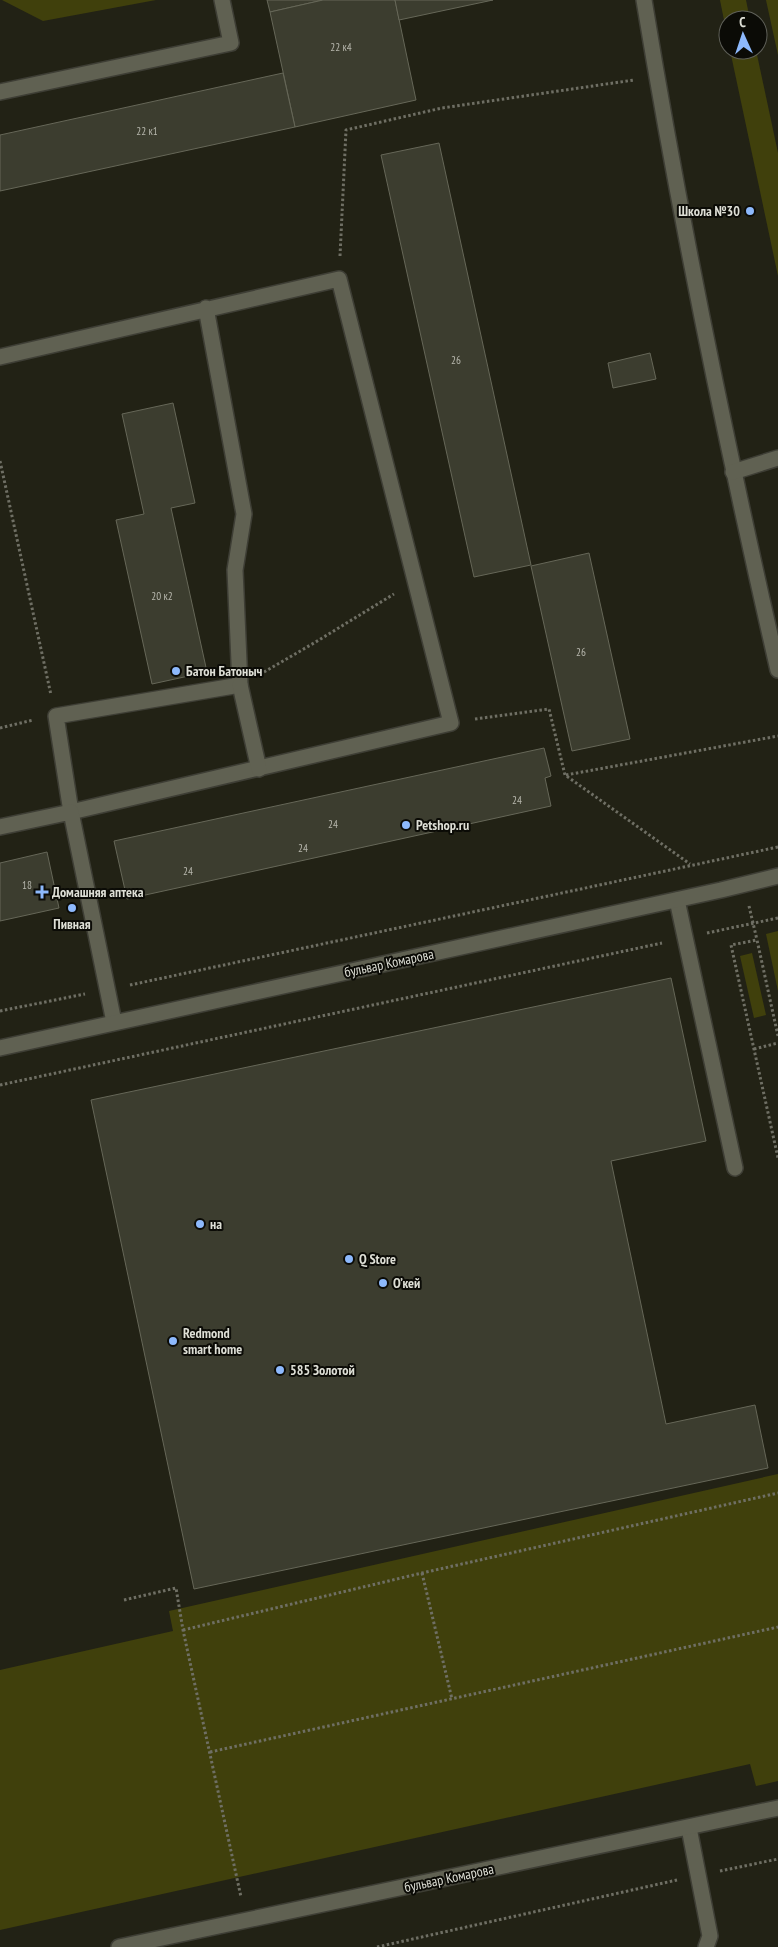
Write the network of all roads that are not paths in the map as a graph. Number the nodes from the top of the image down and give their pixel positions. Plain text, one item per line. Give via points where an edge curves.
1 (222, 0) edge
2 (644, 0) edge
3 (0, 92) edge
4 (206, 308) junction
5 (0, 356) edge
6 (778, 458) edge
7 (733, 472) junction
8 (778, 670) edge
9 (240, 685) junction
10 (259, 769) junction
11 (72, 812) junction
12 (0, 827) edge
13 (778, 876) edge
14 (677, 900) junction
15 (114, 1022) junction
16 (0, 1048) edge
17 (735, 1168) dead end
18 (778, 1808) edge
19 (689, 1828) junction
20 (119, 1947) edge
21 (706, 1947) edge

1 - 3 street via 231,43
2 - 7 street
4 - 5 street
4 - 9 street via 244,514 235,570
4 - 10 street via 340,279 451,723
6 - 7 street
7 - 8 street
9 - 10 street
9 - 11 street via 56,716
10 - 11 street
11 - 12 street
11 - 15 street
13 - 14 street, бульвар Комарова
14 - 15 street, бульвар Комарова
14 - 17 street
15 - 16 street, бульвар Комарова
18 - 19 street, бульвар Комарова
19 - 20 street, бульвар Комарова
19 - 21 street via 710,1936

